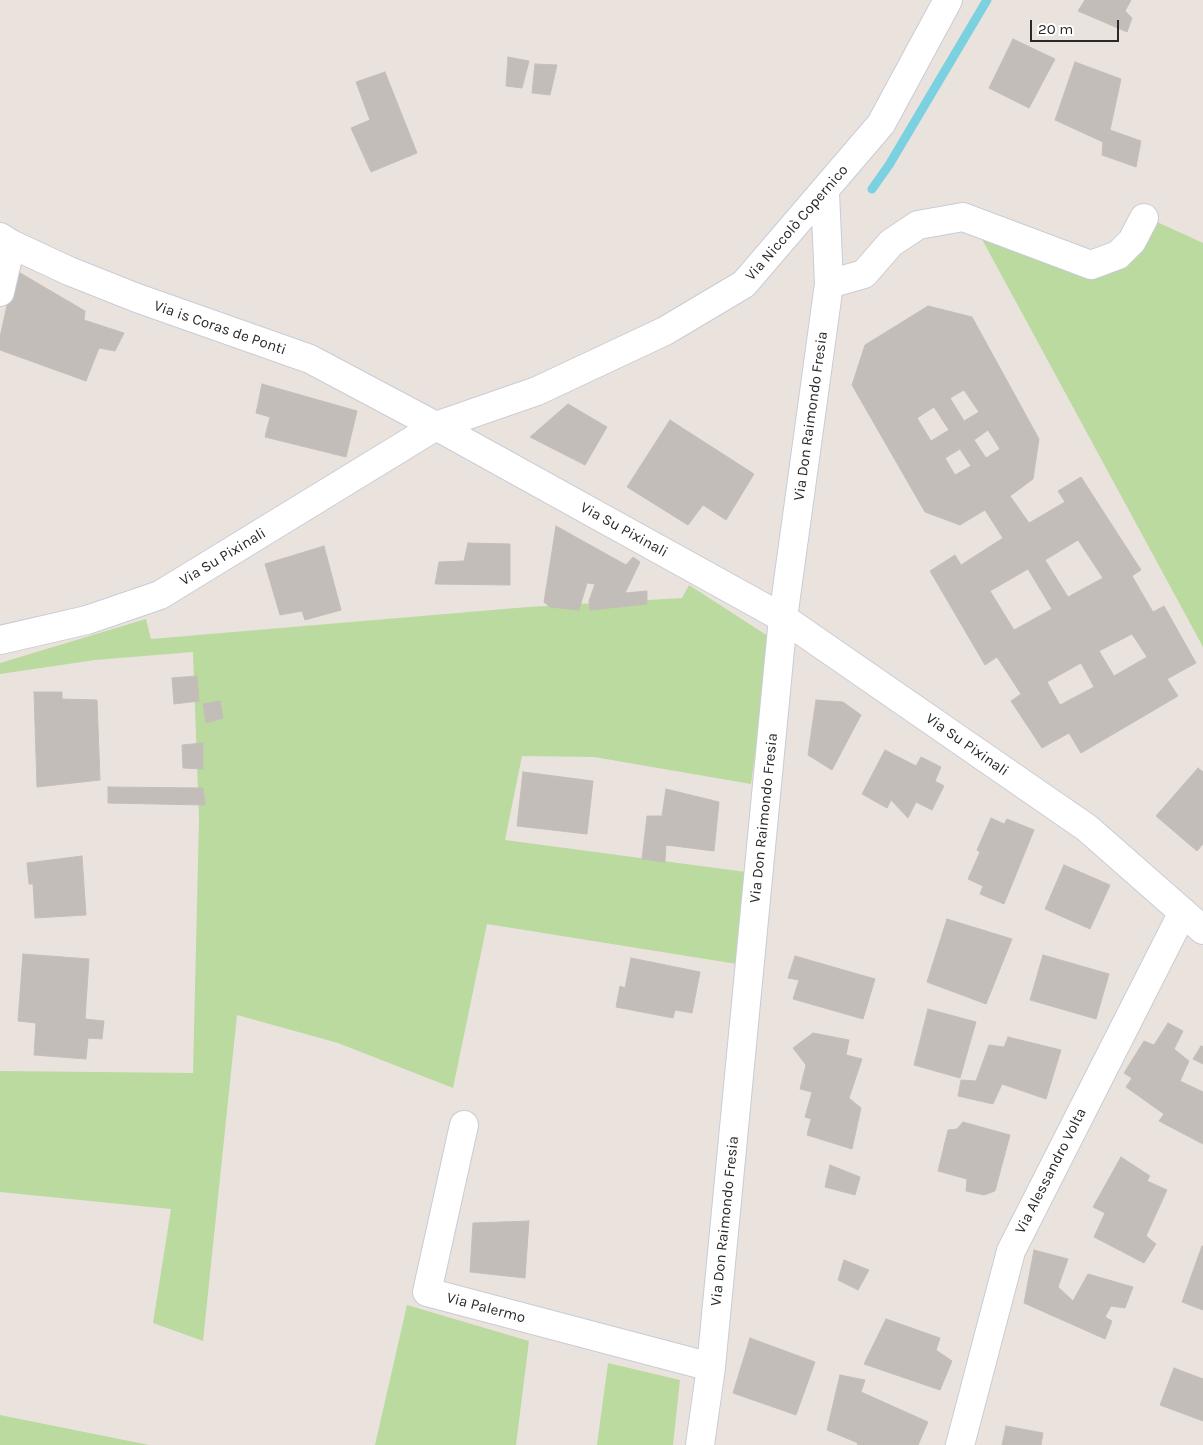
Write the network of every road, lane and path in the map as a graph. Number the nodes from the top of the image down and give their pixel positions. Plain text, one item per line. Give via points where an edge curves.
1 (948, 0) edge
2 (825, 192) junction
3 (1144, 218) dead end
4 (5, 241) edge
5 (829, 284) junction
6 (0, 292) edge
7 (436, 426) junction
8 (783, 618) junction
9 (0, 640) edge
10 (1193, 921) edge
11 (464, 1126) dead end
12 (711, 1367) junction
13 (700, 1445) edge
14 (960, 1445) edge

1 - 2 street, Via Niccolò Copernico via 881,124
2 - 5 street, Via Don Raimondo Fresia
2 - 7 street, Via Niccolò Copernico via 744,284 665,331 537,391
3 - 5 street via 1132,241 1118,255 1091,265 963,217 918,225 891,243 864,274
4 - 6 street
4 - 7 street, Via is Coras de Ponti via 137,298 310,359
5 - 8 street, Via Don Raimondo Fresia
7 - 8 street, Via Su Pixinali
7 - 9 street, Via Su Pixinali via 160,595 87,620
8 - 10 street, Via Su Pixinali via 1087,828
8 - 12 street, Via Don Raimondo Fresia
10 - 14 street, Via Alessandro Volta via 1011,1251
11 - 12 street, Via Palermo via 427,1292
12 - 13 street, Via Don Raimondo Fresia

